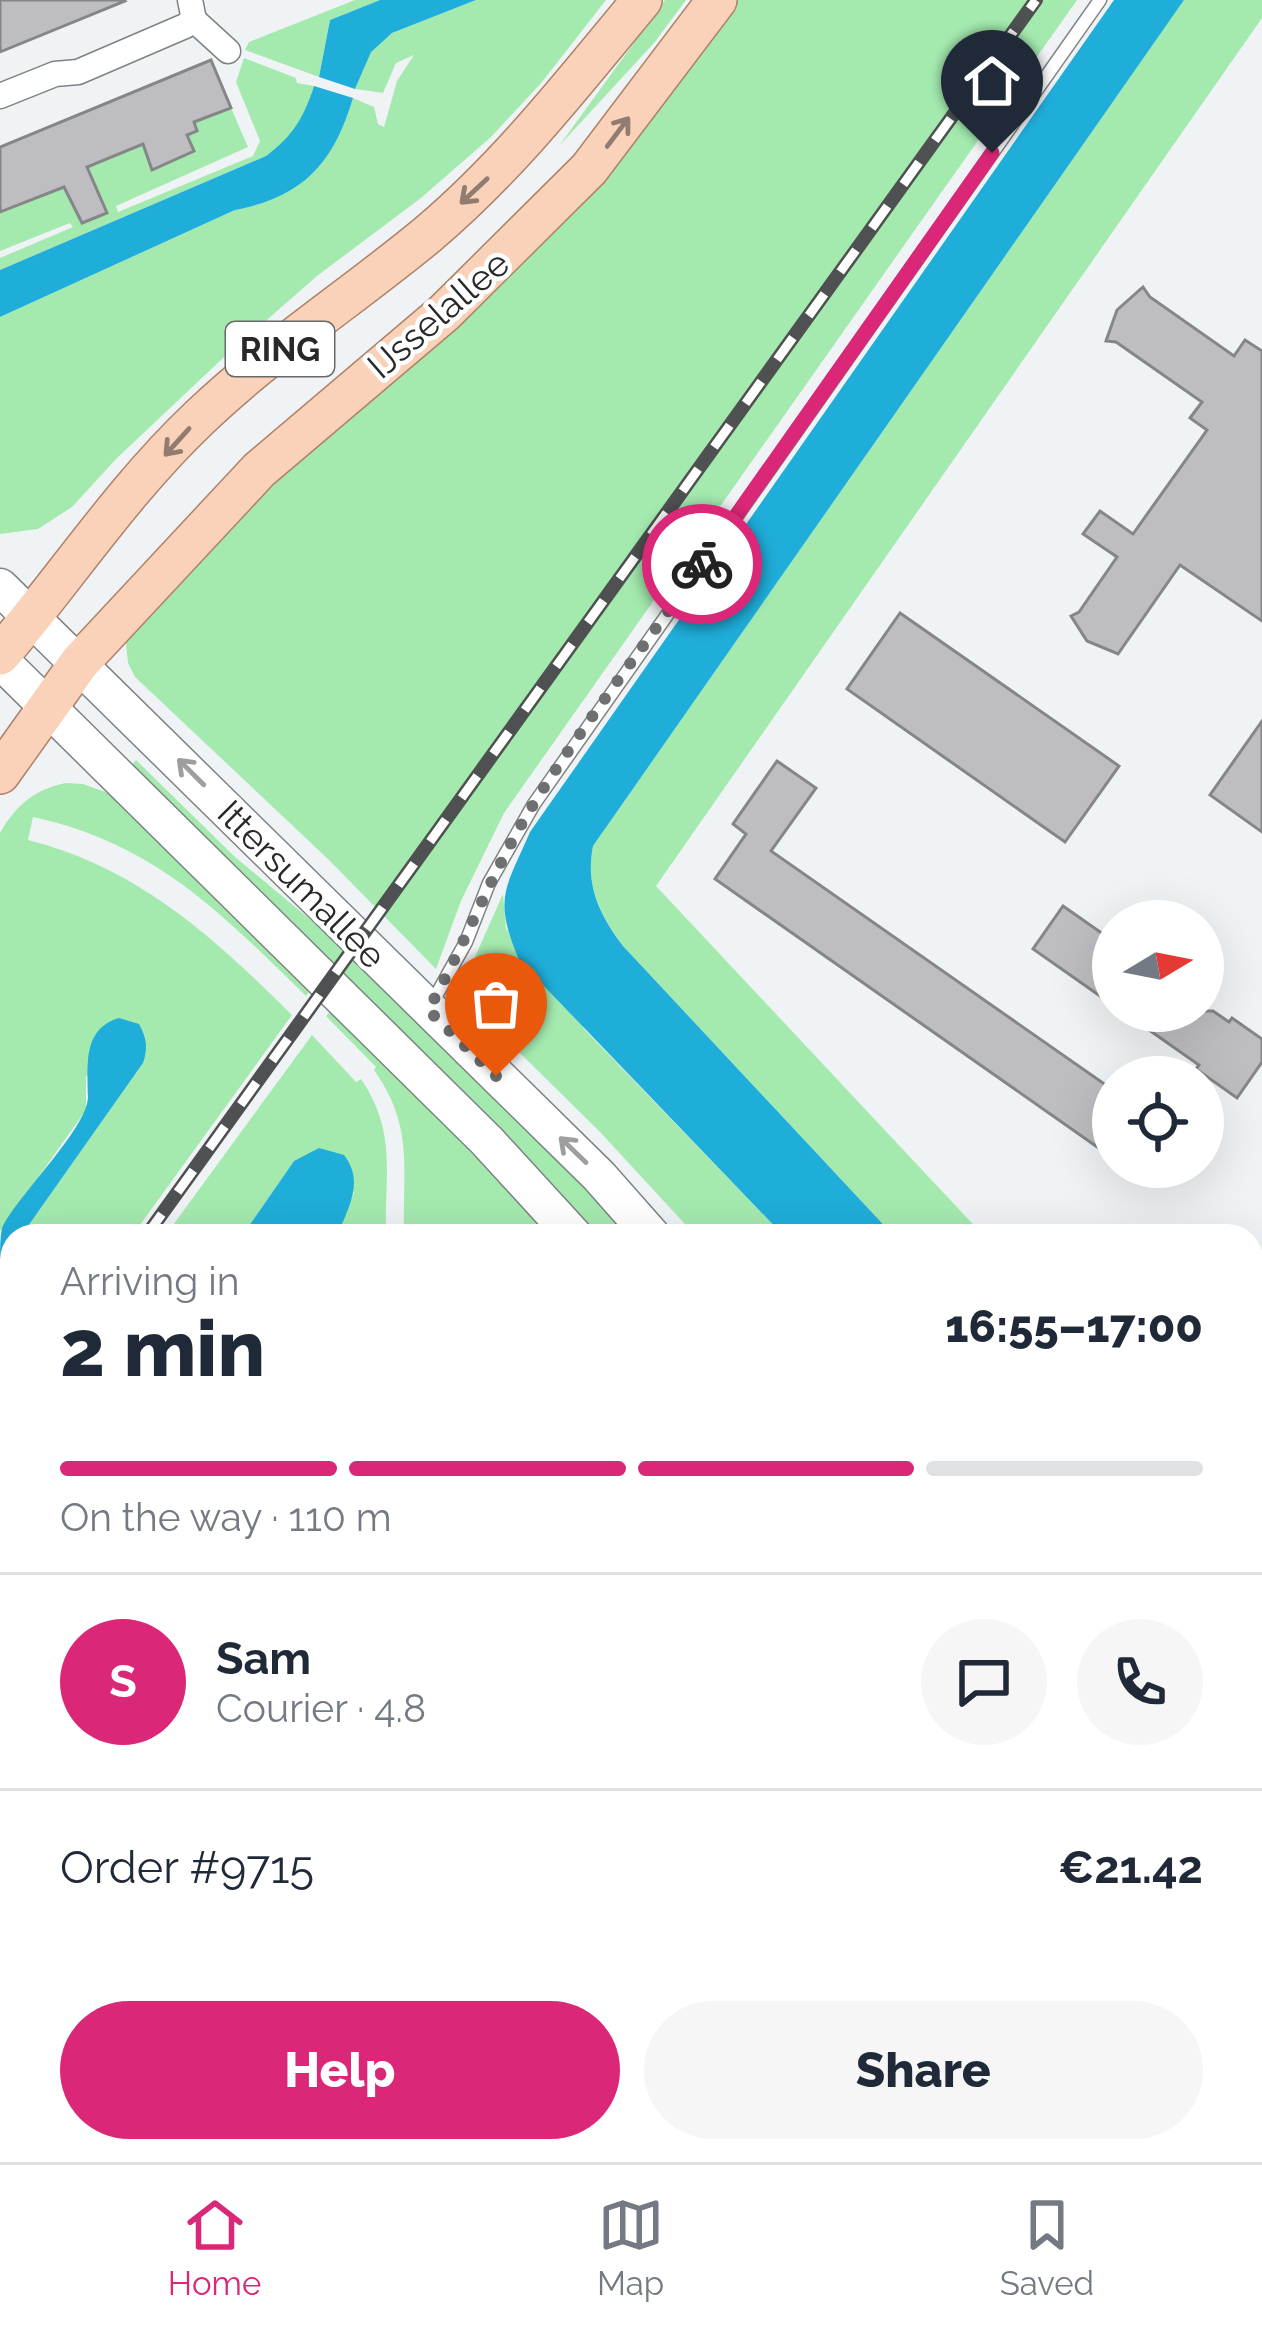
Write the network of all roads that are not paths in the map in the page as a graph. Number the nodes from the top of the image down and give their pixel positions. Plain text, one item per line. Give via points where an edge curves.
1 (642, 0) edge
2 (717, 0) edge
3 (1100, 0) edge
4 (192, 10) edge
5 (227, 51) dead end
6 (0, 96) edge
7 (0, 586) edge
8 (32, 618) junction
9 (0, 657) edge
10 (80, 662) junction
11 (46, 706) junction
12 (0, 774) edge
13 (428, 1010) junction
14 (563, 1224) edge
15 (641, 1224) edge

1 -> 8 main road, IJsselallee / RING via 507,161 197,420 83,547
10 -> 2 main road, IJsselallee / RING via 259,470 548,213
3 - 13 lane via 534,804
4 - 5 street
4 - 6 street via 78,72
7 - 8 main road, Ittersumallee
8 - 9 main road, IJsselallee / RING
8 - 10 main road, Ittersumallee
9 - 11 main road, Ittersumallee
10 - 11 main road, IJsselallee / RING
13 -> 10 main road, Ittersumallee
11 - 12 main road, IJsselallee / RING
11 - 14 main road, Ittersumallee
15 -> 13 main road, Ittersumallee

